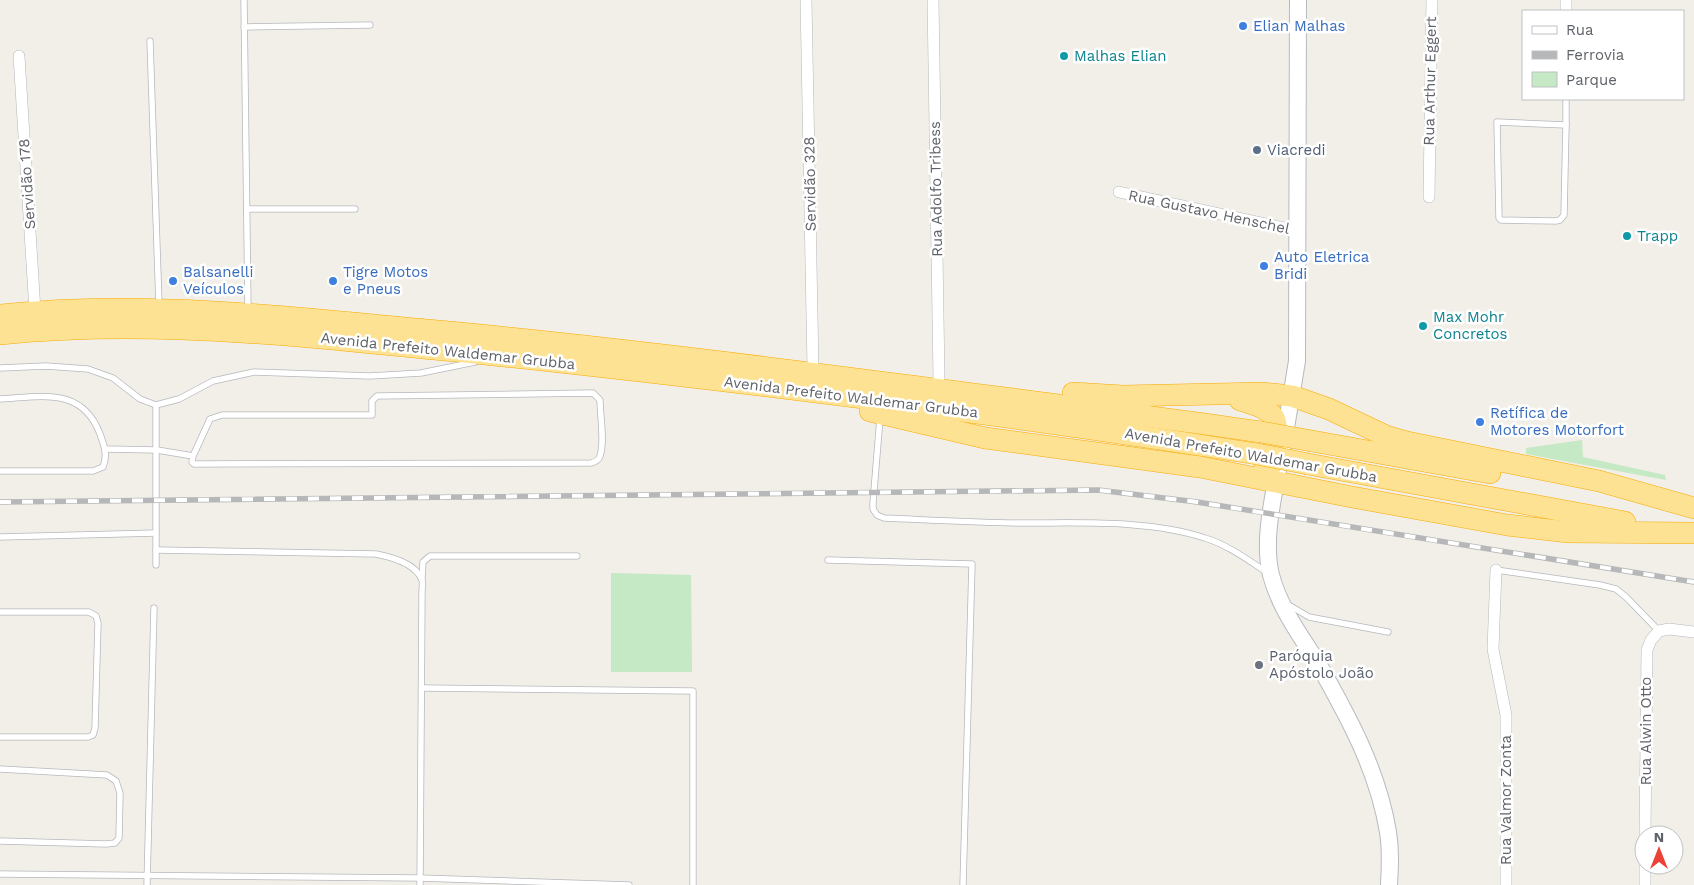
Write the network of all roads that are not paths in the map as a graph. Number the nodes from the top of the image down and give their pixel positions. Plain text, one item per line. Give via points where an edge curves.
1 (244, 0) edge
2 (806, 0) edge
3 (933, 0) edge
4 (1298, 0) edge
5 (1432, 0) edge
6 (370, 25) dead end
7 (244, 27) junction
8 (150, 41) dead end
9 (19, 56) dead end
10 (1566, 100) edge
11 (1566, 125) junction
12 (1119, 192) dead end
13 (1429, 198) dead end
14 (247, 209) junction
15 (355, 209) dead end
16 (1298, 231) junction
17 (159, 309) junction
18 (35, 311) junction
19 (0, 315) edge
20 (248, 315) junction
21 (0, 334) edge
22 (506, 356) junction
23 (746, 365) junction
24 (0, 368) edge
25 (813, 368) junction
26 (939, 379) junction
27 (792, 388) junction
28 (1212, 395) junction
29 (1292, 396) junction
30 (0, 399) edge
31 (156, 405) junction
32 (880, 414) junction
33 (106, 449) junction
34 (157, 450) junction
35 (193, 456) junction
36 (0, 471) edge
37 (1252, 477) junction
38 (1276, 482) junction
39 (1694, 509) edge
40 (156, 533) junction
41 (1694, 533) edge
42 (0, 537) edge
43 (156, 550) junction
44 (577, 556) dead end
45 (828, 560) dead end
46 (156, 565) dead end
47 (1496, 570) joint
48 (1271, 575) junction
49 (422, 580) junction
50 (1279, 599) junction
51 (154, 608) dead end
52 (0, 612) edge
53 (1659, 630) junction
54 (1388, 632) dead end
55 (1694, 632) edge
56 (422, 688) junction
57 (0, 737) edge
58 (0, 769) edge
59 (1645, 825) edge
60 (0, 842) edge
61 (0, 874) edge
62 (147, 876) junction
63 (420, 878) junction
64 (147, 885) edge
65 (420, 885) edge
66 (629, 885) edge
67 (693, 885) edge
68 (963, 885) edge
69 (1389, 885) edge
70 (1506, 885) edge

1 - 7 lane
2 - 25 street, Servidão 328
3 - 26 street, Rua Adolfo Tribess
4 - 16 main road
5 - 13 street, Rua Arthur Eggert
6 - 7 lane
7 - 14 lane
8 - 17 lane
9 - 18 street, Servidão 178
10 - 11 lane
11 - 11 lane via 1497,122 1498,215 1501,220 1556,221 1564,215
12 - 16 street, Rua Gustavo Henschel
14 - 15 lane
14 - 20 lane
16 - 29 main road via 1297,361
17 - 18 highway, Avenida Prefeito Waldemar Grubba
17 - 20 highway, Avenida Prefeito Waldemar Grubba
18 - 19 highway, Avenida Prefeito Waldemar Grubba
20 - 23 highway, Avenida Prefeito Waldemar Grubba via 506,338
21 - 22 highway, Avenida Prefeito Waldemar Grubba via 156,327 284,334
22 - 27 highway, Avenida Prefeito Waldemar Grubba
22 - 31 lane via 421,373 370,376 254,372 213,381 179,400
23 - 25 highway
23 - 39 highway, Avenida Prefeito Waldemar Grubba, bridge via 1260,432
24 - 31 lane via 46,366 88,369 113,378 140,398
25 - 26 highway
26 - 28 highway via 1123,396
27 - 32 highway
27 - 41 highway, Avenida Prefeito Waldemar Grubba, bridge via 1257,454 1608,520
28 - 29 highway via 1262,393
28 - 37 highway via 1261,406 1271,412 1277,423 1270,468
29 - 38 main road
29 - 39 highway via 1407,442 1599,482
30 - 33 lane via 49,397 77,402 95,420
31 - 34 lane
32 - 37 highway via 985,438
32 - 48 lane via 873,503 877,516 1132,526 1180,531 1207,538 1232,550
33 - 34 lane
33 - 36 lane via 103,467 93,471
34 - 35 lane
34 - 40 lane
35 - 35 lane via 210,419 222,415 372,415 372,401 377,396 593,393 600,400 600,457 591,463 194,464
37 - 38 highway
38 - 41 highway via 1506,525 1568,532
38 - 48 main road via 1268,548
40 - 42 lane
40 - 43 lane
43 - 46 lane
43 - 49 lane via 376,554 396,558 409,565
44 - 49 lane via 430,556 423,562
45 - 68 lane via 972,564
47 - 53 lane via 1616,589
47 - 70 street, Rua Valmor Zonta via 1493,649 1506,715
48 - 50 main road
49 - 56 lane
50 - 54 lane via 1309,617
50 - 69 main road via 1345,713 1368,760 1388,832
51 - 62 lane
52 - 57 lane via 89,612 96,616 98,623 93,735
53 - 55 street
53 - 59 street, Rua Alwin Otto via 1647,650
56 - 63 lane
56 - 67 lane via 693,691
58 - 60 lane via 107,775 116,781 120,793 119,838 115,843
61 - 62 lane
62 - 63 lane
62 - 64 lane
63 - 65 lane
63 - 66 lane

